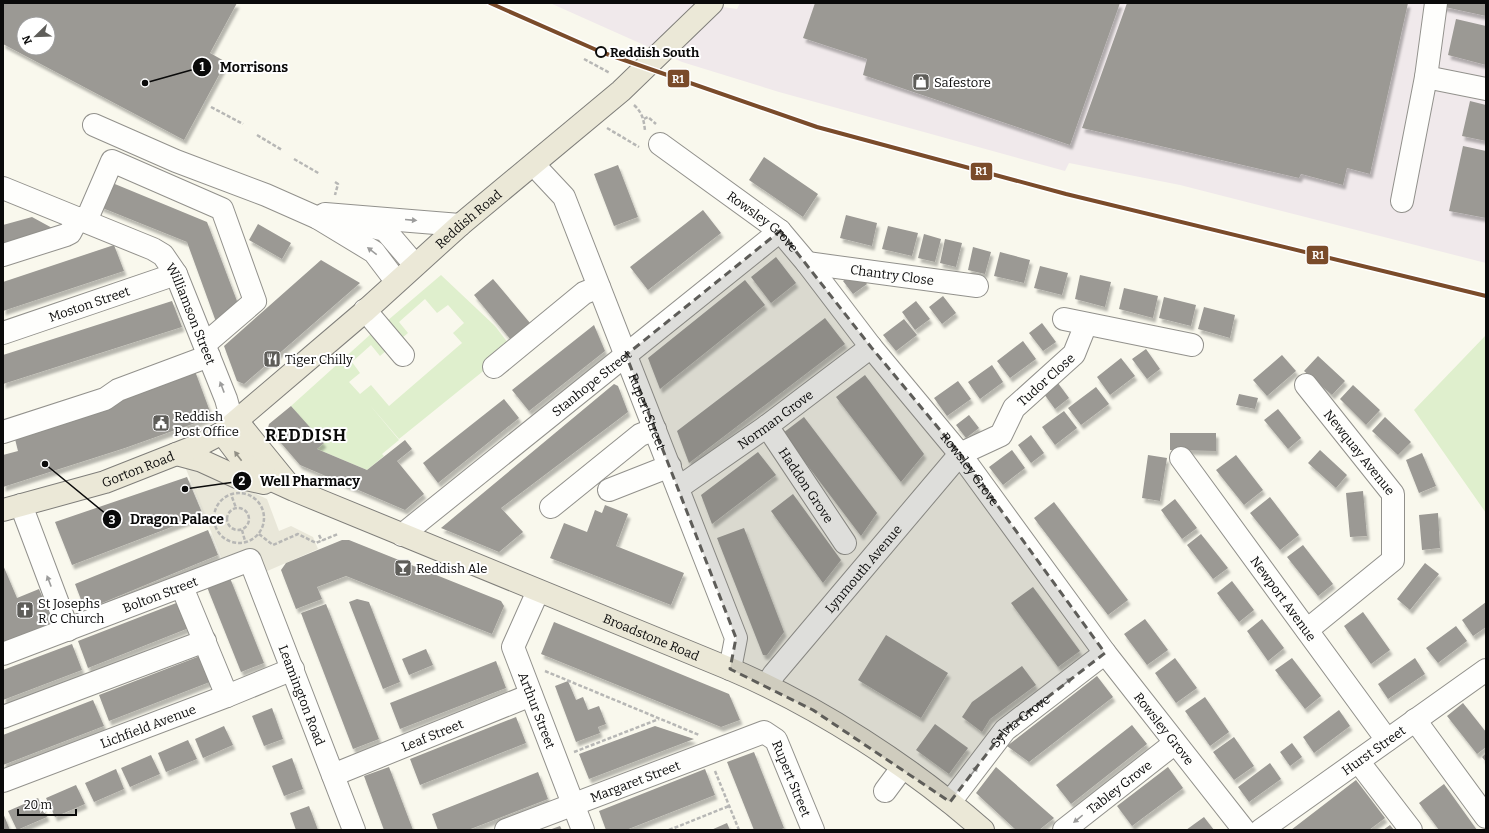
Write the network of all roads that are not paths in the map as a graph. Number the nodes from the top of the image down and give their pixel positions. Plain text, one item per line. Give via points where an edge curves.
1 (1436, 3) edge
2 (706, 10) edge
3 (1426, 77) junction
4 (1486, 89) edge
5 (94, 125) dead end
6 (660, 144) road end
7 (534, 165) junction
8 (3, 188) edge
9 (1402, 201) dead end
10 (347, 215) junction
11 (318, 218) junction
12 (82, 219) junction
13 (460, 225) junction
14 (780, 231) junction
15 (3, 255) edge
16 (807, 263) junction
17 (415, 265) junction
18 (176, 274) junction
19 (396, 281) junction
20 (977, 286) dead end
21 (599, 287) junction
22 (365, 310) junction
23 (1064, 319) dead end
24 (1086, 324) junction
25 (3, 333) edge
26 (1192, 345) dead end
27 (871, 347) junction
28 (207, 350) junction
29 (404, 355) dead end
30 (626, 355) junction
31 (494, 367) dead end
32 (1306, 385) dead end
33 (231, 426) junction
34 (767, 426) junction
35 (655, 429) junction
36 (3, 432) edge
37 (176, 454) junction
38 (960, 454) junction
39 (1181, 458) dead end
40 (670, 466) junction
41 (678, 488) junction
42 (294, 490) junction
43 (609, 490) dead end
44 (551, 507) dead end
45 (12, 508) edge
46 (402, 535) junction
47 (845, 543) dead end
48 (250, 560) joint
49 (182, 587) junction
50 (538, 591) junction
51 (68, 630) junction
52 (1307, 630) junction
53 (205, 641) junction
54 (1105, 652) junction
55 (3, 654) edge
56 (293, 669) junction
57 (730, 669) junction
58 (1485, 674) edge
59 (767, 685) junction
60 (531, 695) junction
61 (227, 696) junction
62 (3, 717) edge
63 (1415, 720) junction
64 (764, 732) joint
65 (1387, 740) junction
66 (1175, 743) junction
67 (1358, 760) junction
68 (902, 768) junction
69 (333, 776) junction
70 (3, 781) edge
71 (885, 791) dead end
72 (950, 802) junction
73 (572, 804) junction
74 (1486, 817) edge
75 (976, 829) edge
76 (354, 830) edge
77 (506, 830) edge
78 (583, 830) edge
79 (813, 830) edge
80 (1064, 830) edge
81 (1244, 830) edge
82 (1261, 830) edge
83 (1411, 830) edge

1 - 3 street
2 - 7 main road, Reddish Road via 622,90
3 - 4 street
3 - 9 street
5 - 11 street
6 - 14 street, Rowsley Grove
7 - 13 main road, Reddish Road
7 - 21 street, Rupert Street via 564,197
8 - 12 street, Williamson Street
10 - 11 street via 325,214
10 -> 13 street
10 - 17 street via 354,222 385,230
19 -> 11 street via 374,252
12 - 15 street via 66,235
12 - 18 street, Williamson Street via 153,249 163,255
12 - 28 street via 112,161 222,209 255,301
13 - 17 main road, Reddish Road
14 - 16 street, Rowsley Grove
14 - 30 street, Stanhope Street
16 - 20 street, Chantry Close
16 - 27 street, Rowsley Grove
17 - 19 main road, Reddish Road
18 - 25 street, Moston Street
18 - 28 street, Williamson Street
19 - 22 main road, Reddish Road
21 - 30 street, Rupert Street
21 - 31 street via 584,293
22 - 29 street
22 - 33 main road, Reddish Road
23 - 24 street
24 - 26 street
24 - 38 street, Tudor Close via 1074,354 1014,408 1001,436
27 - 34 street, Norman Grove
27 - 38 street, Rowsley Grove
33 -> 28 street, Williamson Street via 226,399
28 - 36 street via 105,398
30 - 35 street, Rupert Street
30 - 46 street, Stanhope Street
32 - 52 street, Newquay Avenue via 1393,494 1393,560
33 - 37 main road, Gorton Road via 213,439
33 - 42 main road, Broadstone Road via 250,470
34 - 41 street, Norman Grove
34 - 47 street, Haddon Grove
35 - 40 street, Rupert Street
35 - 44 street via 640,435
37 - 42 main road via 202,461 236,477
37 - 45 main road, Gorton Road via 105,482
38 - 54 street, Rowsley Grove
38 - 59 street, Lynmouth Avenue
39 - 52 street, Newport Avenue
40 - 41 street, Rupert Street
40 - 43 street
41 - 57 street, Rupert Street via 736,638
42 - 46 main road, Broadstone Road
51 -> 45 street
46 - 50 main road, Broadstone Road
48 - 49 street, Bolton Street
48 - 56 street, Leamington Road
49 - 51 street, Bolton Street
49 - 53 street
50 - 57 main road, Broadstone Road
50 - 60 street, Arthur Street via 513,647
51 - 55 street, Bolton Street
52 - 65 street, Newport Avenue
53 - 61 street
53 - 62 street
54 - 66 street, Rowsley Grove
72 -> 54 street, Sylvia Grove via 1005,730
56 - 61 street, Lichfield Avenue
56 - 69 street, Leamington Road
57 - 59 main road, Broadstone Road
58 - 63 street, Hurst Street
59 - 68 main road, Broadstone Road via 813,710
60 - 69 street, Leaf Street
60 - 73 street, Arthur Street
61 - 70 street, Lichfield Avenue
63 - 65 street, Hurst Street
63 - 74 street
64 - 73 street, Margaret Street
64 - 79 street, Rupert Street via 776,740
65 - 67 street, Hurst Street
66 -> 80 street, Tabley Grove
66 - 81 street, Rowsley Grove
67 - 82 street, Hurst Street
67 - 83 street
68 - 71 street
68 - 72 main road, Broadstone Road
69 - 76 street, Leamington Road
72 - 75 main road, Broadstone Road
73 - 77 street, Margaret Street
73 - 78 street, Arthur Street

